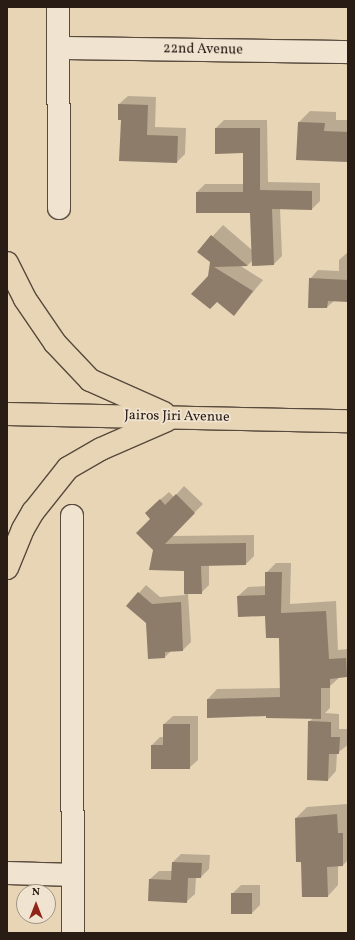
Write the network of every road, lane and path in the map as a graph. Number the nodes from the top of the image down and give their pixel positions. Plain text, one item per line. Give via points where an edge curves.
1 (58, 7) edge
2 (59, 48) junction
3 (348, 52) edge
4 (59, 208) dead end
5 (7, 263) edge
6 (7, 414) edge
7 (174, 417) junction
8 (348, 421) edge
9 (72, 516) dead end
10 (7, 568) edge
11 (7, 873) edge
12 (73, 875) junction
13 (73, 933) edge

1 - 2 street
2 - 3 street, 22nd Avenue
2 - 4 street
5 - 7 main road via 25,299 55,343 90,380
6 - 7 main road, Jairos Jiri Avenue
7 - 8 main road, Jairos Jiri Avenue
7 - 10 main road via 113,444 68,468 33,512
9 - 12 street
11 - 12 street
12 - 13 street

